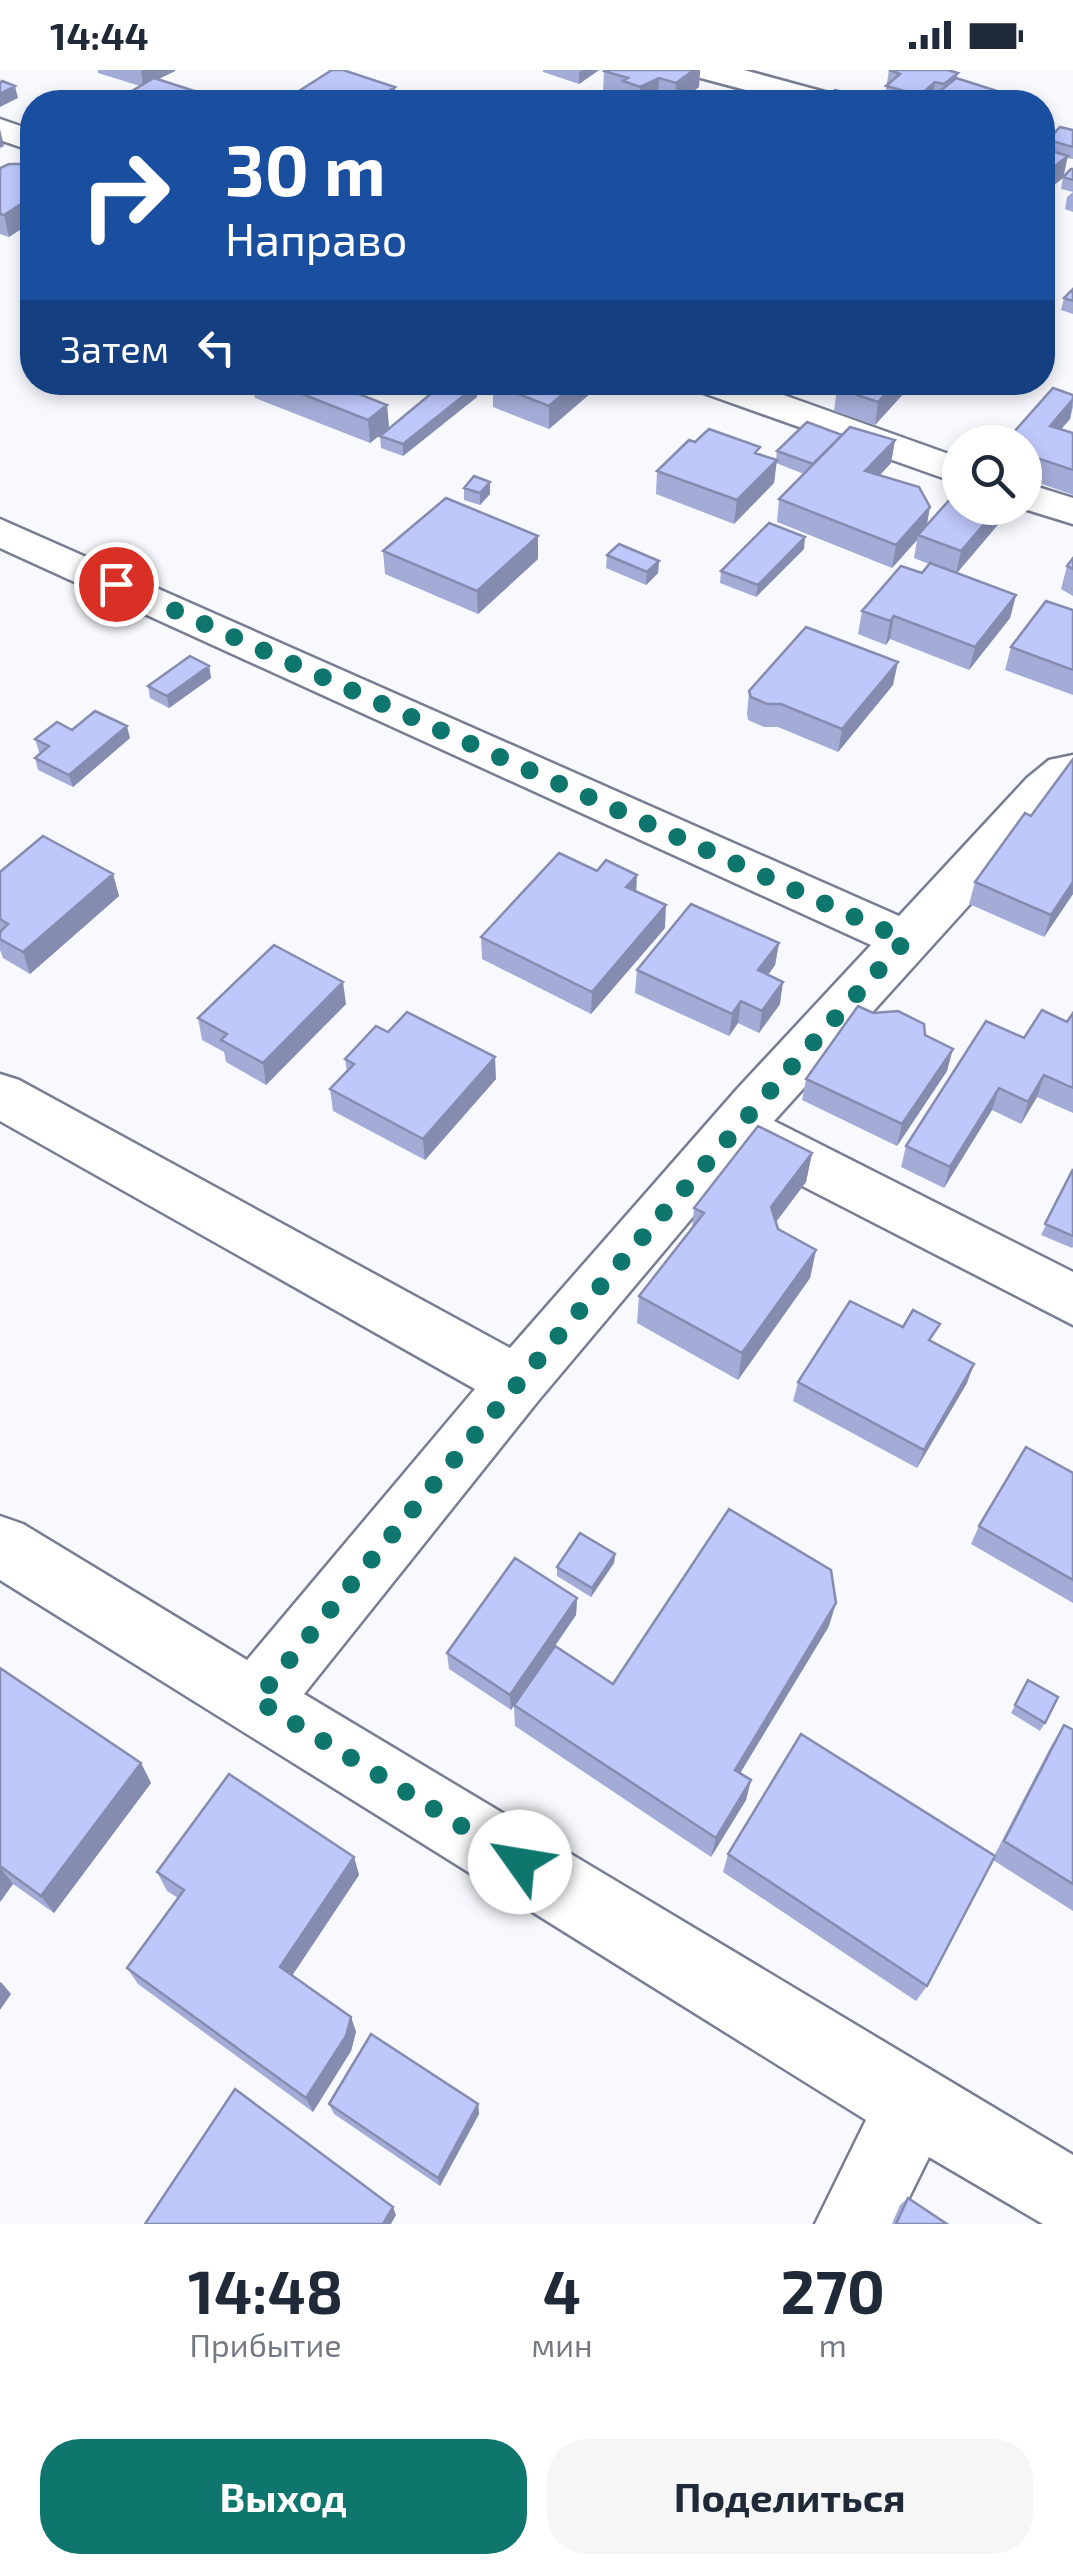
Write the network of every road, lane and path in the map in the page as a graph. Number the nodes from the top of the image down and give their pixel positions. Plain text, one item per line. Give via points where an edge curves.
1 (708, 70) edge
2 (781, 90) edge
3 (745, 395) edge
4 (942, 466) edge
5 (1042, 500) edge
6 (1073, 512) edge
7 (0, 532) edge
8 (1073, 771) edge
9 (906, 940) junction
10 (0, 1095) edge
11 (737, 1127) junction
12 (1073, 1300) edge
13 (517, 1382) junction
14 (0, 1545) edge
15 (257, 1700) junction
16 (914, 2106) junction
17 (1073, 2198) edge
18 (854, 2224) edge

1 - 2 street
3 - 4 street
5 - 6 street
7 - 9 street
8 - 9 street via 1044,789
9 - 11 street
10 - 13 street
11 - 12 street
11 - 13 street
13 - 15 street
14 - 15 street
15 - 16 street
16 - 17 street
16 - 18 street

